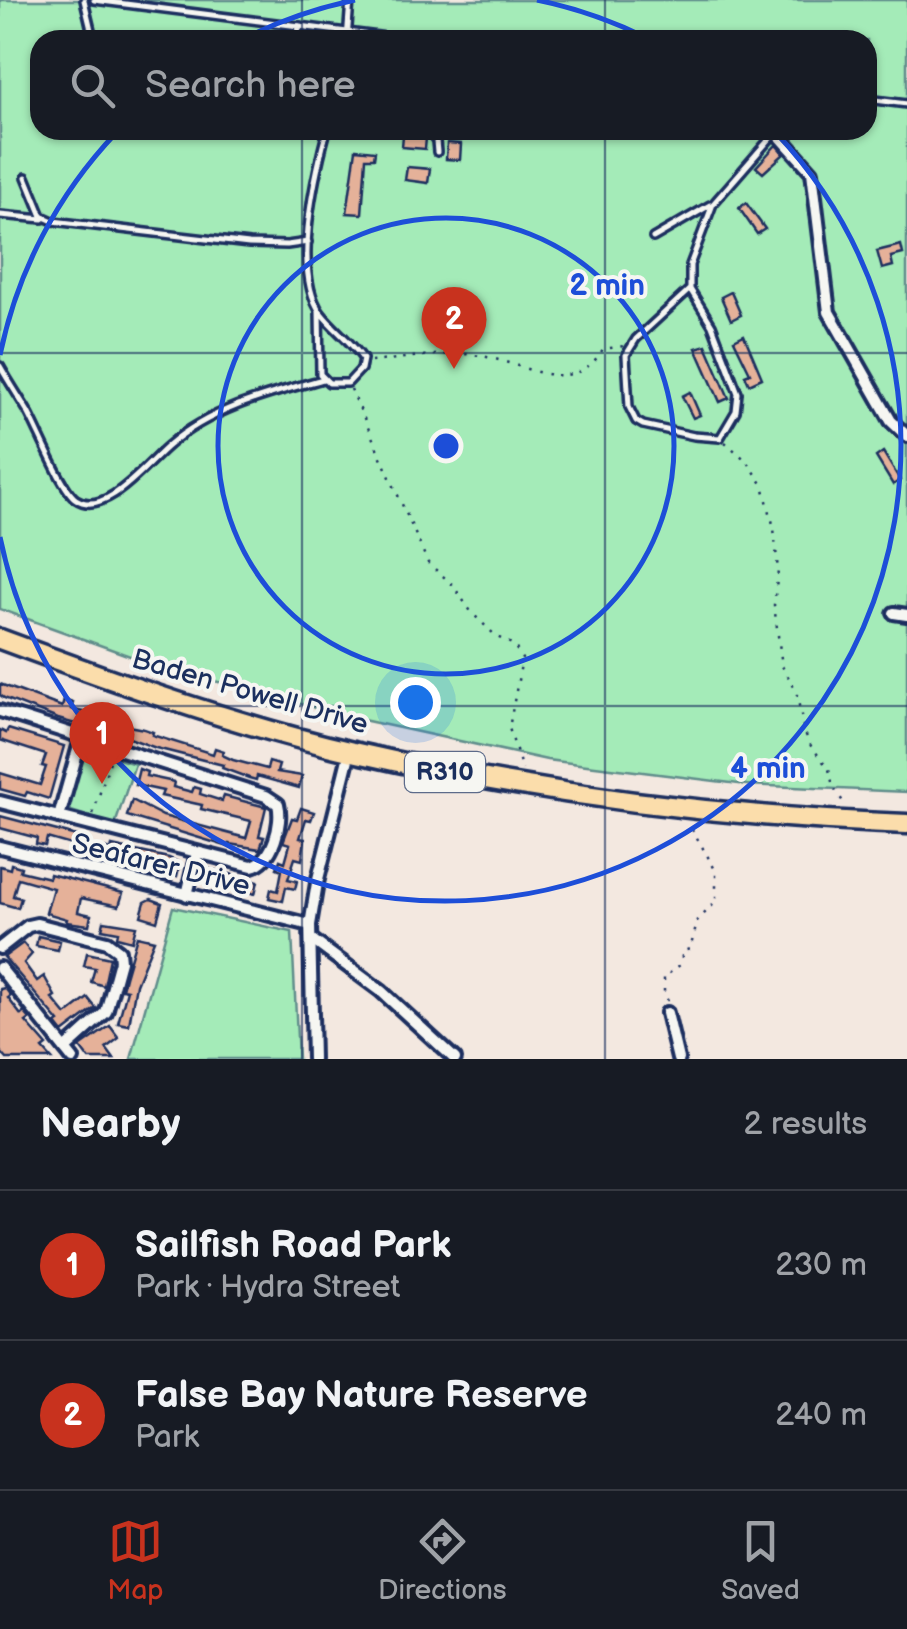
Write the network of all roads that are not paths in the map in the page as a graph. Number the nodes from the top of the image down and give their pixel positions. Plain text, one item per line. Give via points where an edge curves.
1 (84, 0) edge
2 (94, 0) edge
3 (350, 0) edge
4 (298, 26) junction
5 (91, 30) edge
6 (298, 30) edge
7 (318, 30) edge
8 (348, 30) edge
9 (877, 100) edge
10 (907, 104) edge
11 (324, 140) edge
12 (435, 140) edge
13 (770, 140) edge
14 (785, 140) edge
15 (437, 152) dead end
16 (26, 178) dead end
17 (713, 204) junction
18 (0, 214) edge
19 (46, 219) junction
20 (653, 238) dead end
21 (308, 242) junction
22 (690, 289) junction
23 (319, 310) junction
24 (0, 366) edge
25 (323, 379) junction
26 (907, 436) edge
27 (894, 613) dead end
28 (907, 615) edge
29 (0, 640) edge
30 (0, 711) edge
31 (82, 739) junction
32 (350, 751) junction
33 (0, 802) edge
34 (59, 817) junction
35 (907, 824) edge
36 (0, 848) edge
37 (198, 852) junction
38 (186, 896) junction
39 (310, 925) junction
40 (310, 939) junction
41 (0, 948) edge
42 (0, 968) edge
43 (667, 1012) road end
44 (65, 1049) junction
45 (73, 1059) edge
46 (314, 1059) edge
47 (454, 1059) edge
48 (678, 1059) edge

1 - 5 lane
2 - 4 lane
3 - 8 lane
4 - 6 lane
4 - 7 lane
9 - 10 lane
11 - 21 lane
12 - 15 lane
13 - 17 lane
14 - 26 street via 812,172 829,312 890,422
16 - 19 lane
17 - 20 lane
17 - 22 lane via 692,258
18 - 19 lane
19 - 21 lane via 249,244
21 - 23 lane
22 - 22 lane via 712,324 738,393 720,438 636,420 628,407 626,355
23 - 25 lane
23 - 25 lane via 363,363 348,383
24 - 25 lane via 64,484 78,501 92,504 109,498 197,422
27 - 28 street
29 - 32 main road, Baden Powell Drive / R310 via 174,701
30 - 31 street
31 - 34 street
31 - 37 street via 278,804 269,854 260,864
32 - 35 main road, Baden Powell Drive / R310 via 529,788 689,810
32 - 39 street
33 - 34 street
34 - 37 street
36 - 38 street, Seafarer Drive
37 - 38 street
38 - 39 street, Seafarer Drive
39 - 40 street
40 - 46 street
40 - 47 street via 381,990
41 - 44 street via 37,924 107,942 119,952 106,1012
42 - 44 street
43 - 48 street
44 - 45 street

